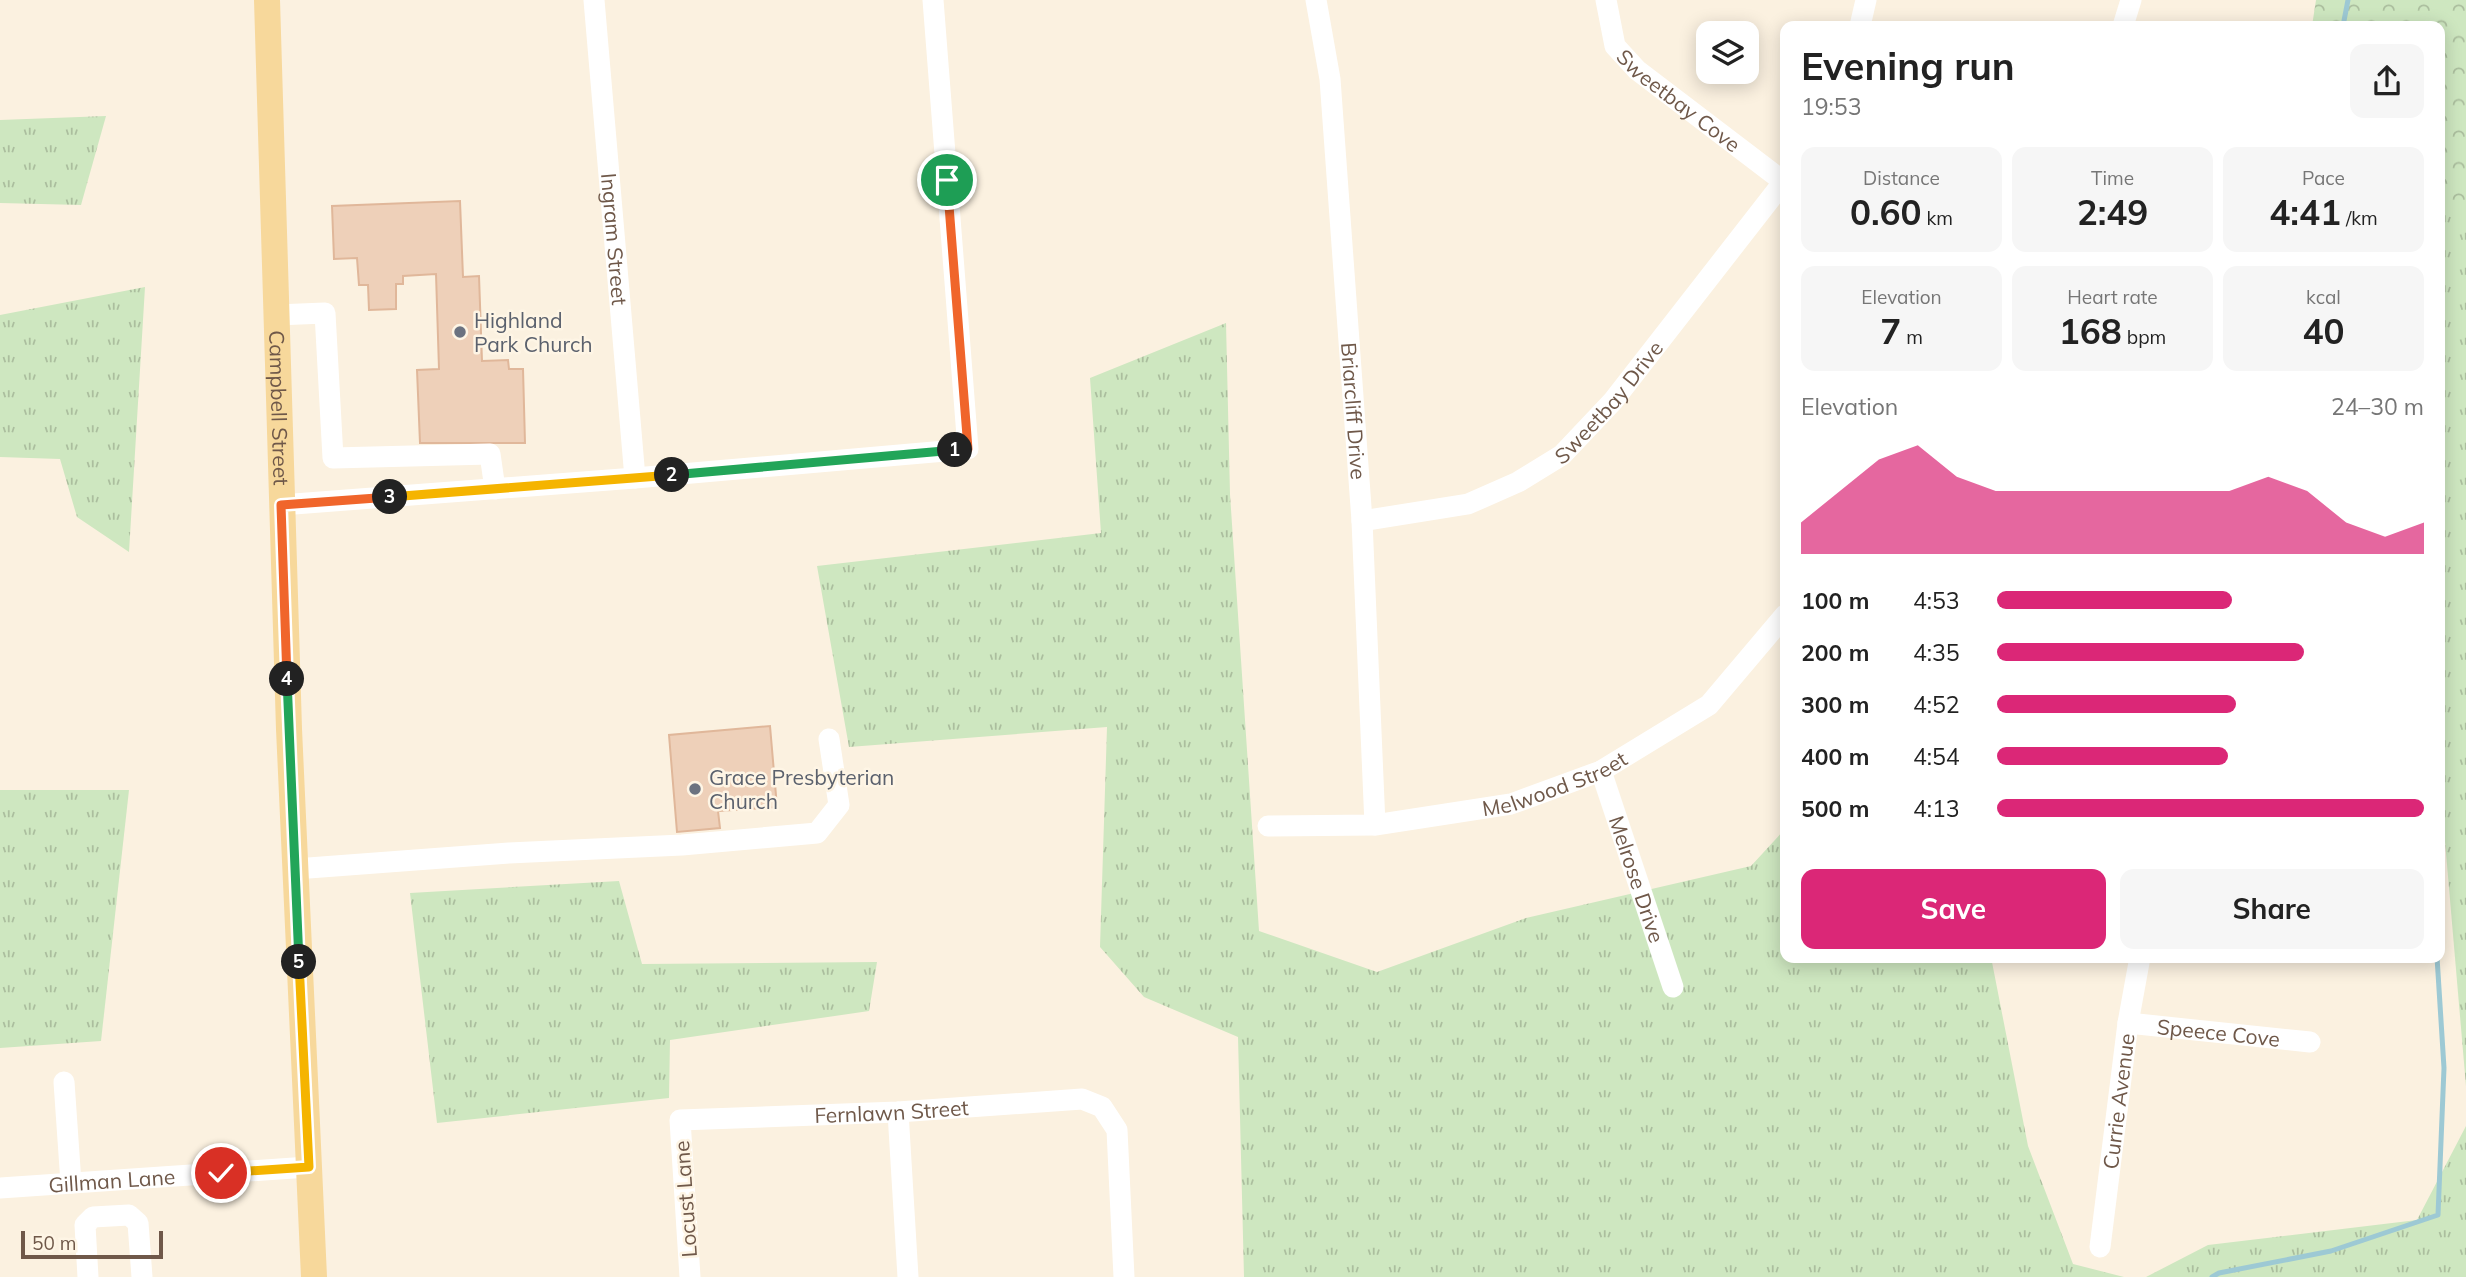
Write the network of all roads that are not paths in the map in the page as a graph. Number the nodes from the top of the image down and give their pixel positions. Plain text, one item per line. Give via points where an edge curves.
1 (267, 0) edge
2 (594, 0) edge
3 (933, 0) edge
4 (1317, 0) edge
5 (1606, 0) edge
6 (1866, 0) edge
7 (2131, 0) edge
8 (1861, 21) edge
9 (2125, 21) edge
10 (1780, 178) edge
11 (1780, 186) edge
12 (276, 315) junction
13 (635, 478) junction
14 (495, 489) junction
15 (281, 505) junction
16 (1362, 521) junction
17 (1780, 621) edge
18 (829, 740) dead end
19 (1601, 771) junction
20 (1375, 825) junction
21 (1268, 826) dead end
22 (295, 869) junction
23 (2139, 963) edge
24 (1673, 987) dead end
25 (2128, 1023) junction
26 (2310, 1042) dead end
27 (64, 1082) dead end
28 (898, 1112) junction
29 (680, 1120) joint
30 (309, 1167) junction
31 (71, 1183) junction
32 (0, 1188) edge
33 (2100, 1247) dead end
34 (88, 1277) edge
35 (142, 1277) edge
36 (314, 1277) edge
37 (690, 1277) edge
38 (908, 1277) edge
39 (1124, 1277) edge

1 - 12 main road, Campbell Street
2 - 13 street, Ingram Street
3 - 13 street via 968,449
4 - 16 street, Briarcliff Drive via 1330,79
5 - 10 street, Sweetbay Cove via 1615,46 1637,70
6 - 8 street
7 - 9 street
11 - 16 street, Sweetbay Drive via 1613,401 1562,455 1518,482 1468,504
12 - 14 street via 325,313 334,458 490,454
12 - 15 main road, Campbell Street
13 - 14 street
14 - 15 street
15 - 22 main road, Campbell Street
16 - 20 street, Briarcliff Drive
17 - 19 street, Melwood Street via 1709,705
18 - 22 street via 839,805 817,833
19 - 20 street, Melwood Street via 1511,803
19 - 24 street, Melrose Drive
20 - 21 street, Melwood Street
22 - 30 main road, Campbell Street
23 - 25 street, Currie Avenue
25 - 26 street, Speece Cove
25 - 33 street, Currie Avenue
27 - 31 street
28 - 29 street, Fernlawn Street
28 - 38 street
28 - 39 street, Fernlawn Street via 1082,1099 1102,1107 1116,1130
29 - 37 street, Locust Lane
30 - 31 street, Gillman Lane
30 - 36 main road, Campbell Street
31 - 32 street, Gillman Lane
34 - 35 street via 85,1225 93,1217 129,1215 138,1223

